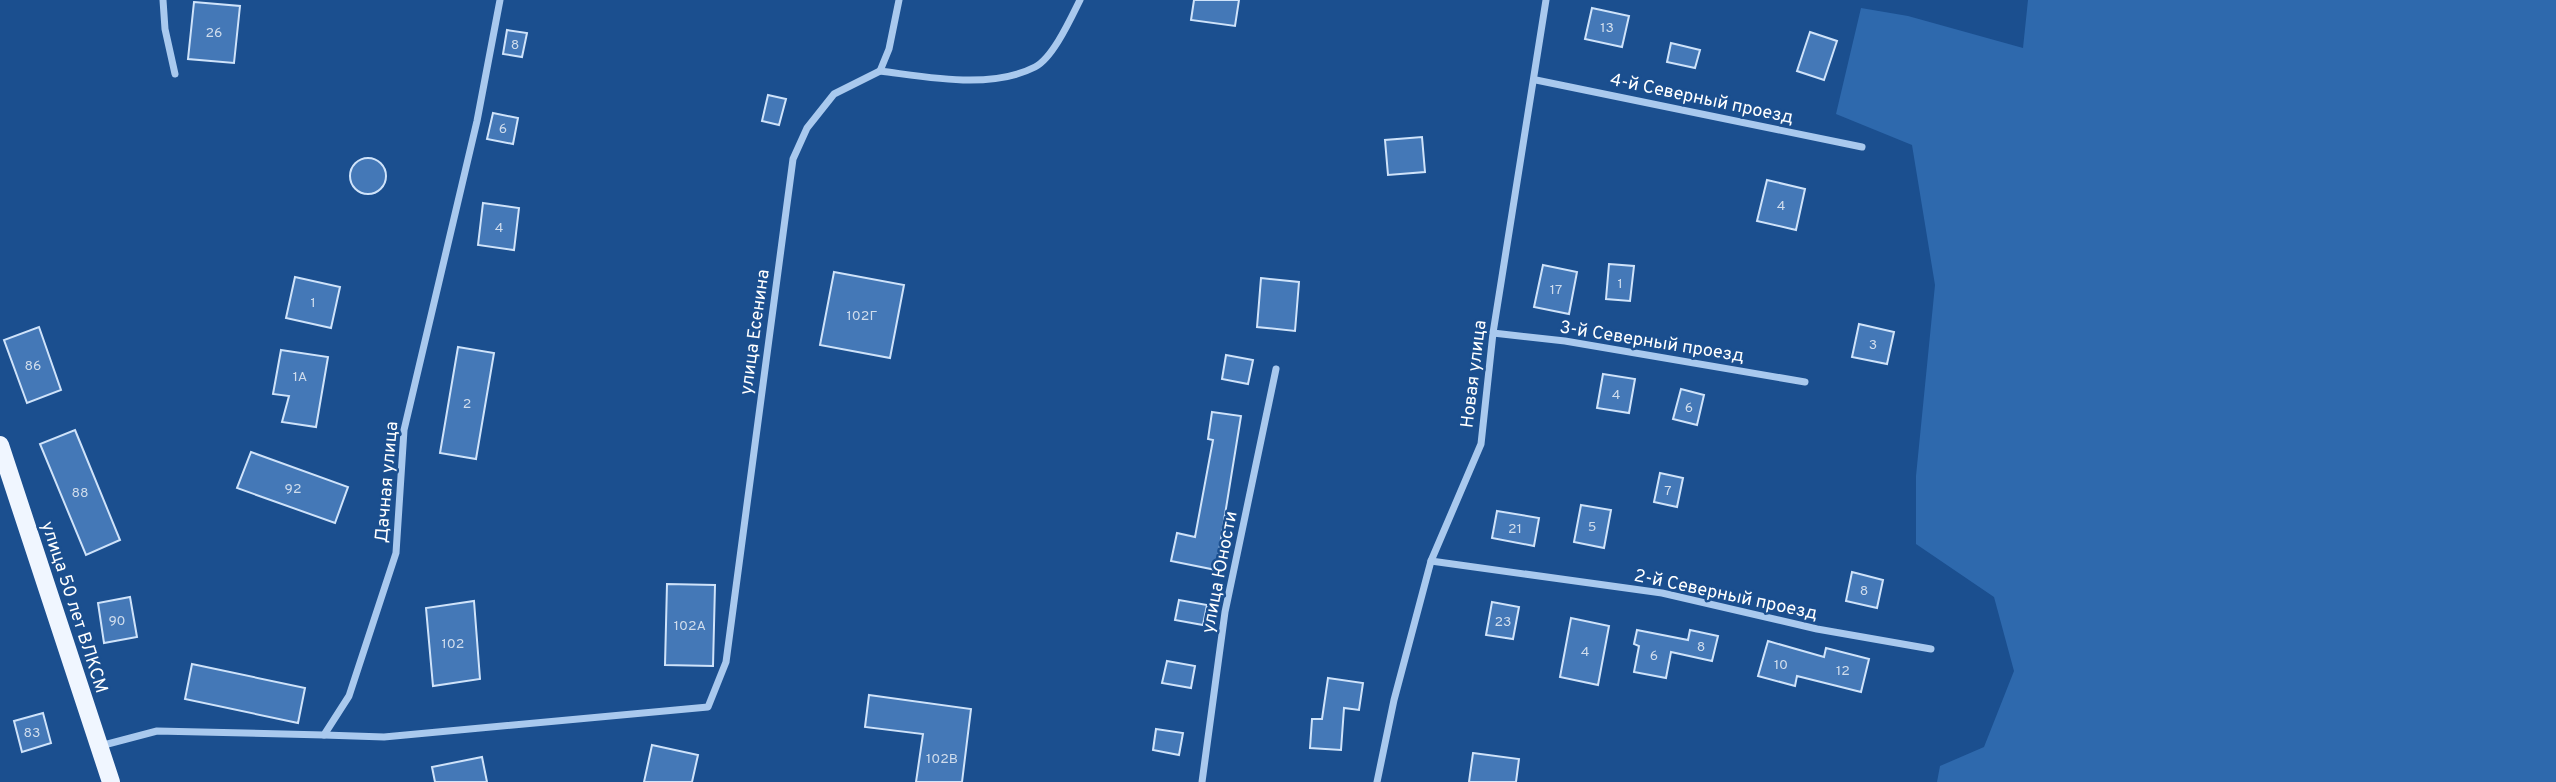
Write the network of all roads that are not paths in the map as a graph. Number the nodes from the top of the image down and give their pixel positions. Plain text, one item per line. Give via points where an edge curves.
1 (163, 0) edge
2 (499, 0) edge
3 (899, 0) edge
4 (1080, 0) edge
5 (1546, 0) edge
6 (880, 71) junction
7 (175, 74) dead end
8 (1536, 80) junction
9 (1862, 147) dead end
10 (1493, 333) junction
11 (1276, 369) dead end
12 (1805, 382) dead end
13 (0, 445) edge
14 (1431, 561) junction
15 (1931, 649) dead end
16 (324, 735) junction
17 (99, 747) junction
18 (111, 782) edge
19 (1202, 782) edge
20 (1377, 782) edge

1 - 7 street
2 - 16 street, Дачная улица via 477,121 404,430 396,553 349,696
3 - 6 street
4 - 6 street via 1065,32 1037,66 993,79
5 - 8 street, Новая улица
6 - 16 street, улица Есенина via 834,94 807,128 793,159 726,662 708,707 384,737
8 - 9 street, 4-й Северный проезд
8 - 10 street, Новая улица
10 - 12 street, 3-й Северный проезд
10 - 14 street, Новая улица via 1480,444
11 - 19 street, улица Юности via 1225,612
13 - 17 main road, улица 50 лет ВЛКСМ
14 - 15 street, 2-й Северный проезд via 1662,593 1817,629
14 - 20 street, Новая улица
16 - 17 street via 157,731
17 - 18 main road, улица 50 лет ВЛКСМ

